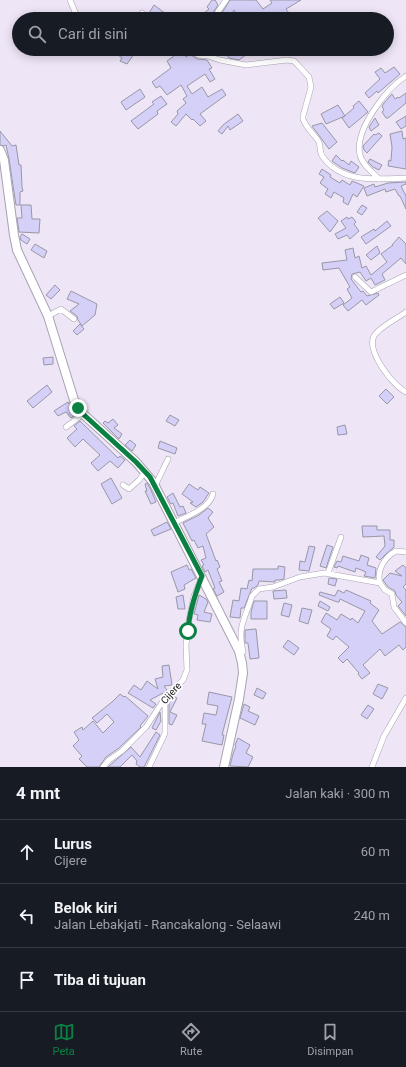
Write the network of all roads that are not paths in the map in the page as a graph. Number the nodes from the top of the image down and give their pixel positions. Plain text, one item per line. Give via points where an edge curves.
1 (70, 0) edge
2 (226, 0) edge
3 (75, 12) edge
4 (218, 12) edge
5 (208, 56) edge
6 (406, 76) edge
7 (0, 150) edge
8 (406, 178) edge
9 (379, 179) junction
10 (406, 275) edge
11 (355, 277) dead end
12 (406, 312) edge
13 (48, 316) junction
14 (74, 319) dead end
15 (406, 392) edge
16 (83, 414) junction
17 (66, 427) dead end
18 (168, 459) dead end
19 (145, 472) junction
20 (123, 485) dead end
21 (155, 486) junction
22 (213, 494) dead end
23 (174, 523) junction
24 (341, 537) dead end
25 (406, 552) edge
26 (328, 573) junction
27 (202, 576) junction
28 (380, 583) junction
29 (406, 623) edge
30 (242, 663) junction
31 (165, 698) junction
32 (406, 698) edge
33 (103, 767) edge
34 (149, 767) edge
35 (224, 767) edge
36 (372, 767) edge

1 - 3 street
2 - 4 street
5 - 9 street via 246,66 294,61 309,77 311,87 303,119 319,143 322,156 341,172 353,177
6 - 9 street via 384,95 362,134 359,146 361,158
7 - 13 main road via 4,160 17,250
8 - 9 street
10 - 11 street via 371,292
12 - 15 street via 377,332 372,343 387,375
13 - 14 street via 61,309
13 - 16 main road via 70,390
16 - 17 street
16 - 19 main road
18 - 21 street
19 - 20 street via 129,489
19 - 21 main road
21 - 23 main road
22 - 23 street via 205,506
23 - 27 main road
24 - 26 street
25 - 28 street via 396,551 386,558 378,575
26 - 28 street
26 - 30 street via 300,576 273,587 259,588 255,592 240,632
27 - 30 main road via 240,651
27 - 31 street, Cijere via 188,620 187,670 183,680
28 - 29 street via 393,596 394,607
30 - 35 main road via 243,673
31 - 33 street, Cijere via 146,727
31 - 34 street via 165,733
32 - 36 street via 384,736

